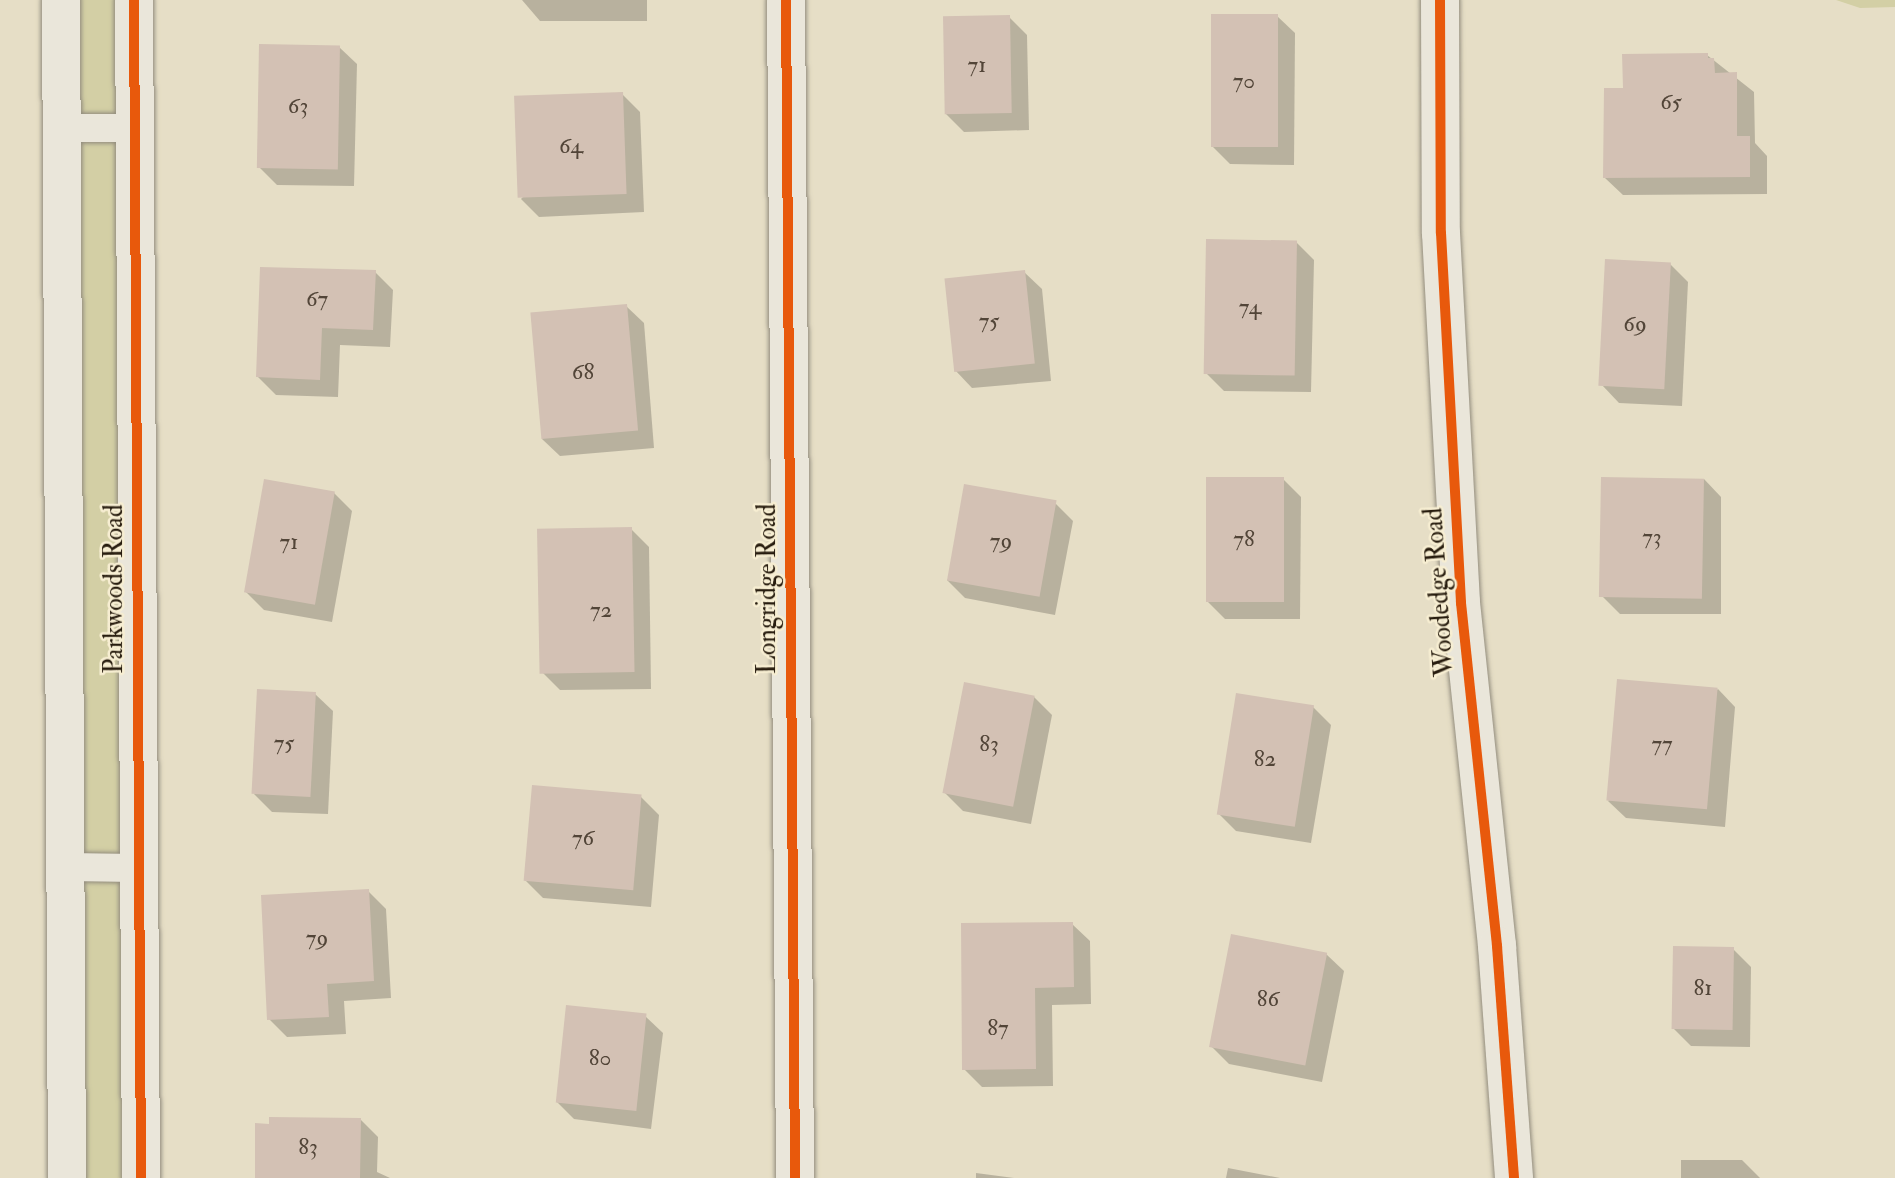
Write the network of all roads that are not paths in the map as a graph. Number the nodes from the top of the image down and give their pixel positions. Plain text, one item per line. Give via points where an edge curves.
1 (61, 0) edge
2 (134, 0) edge
3 (786, 0) edge
4 (1440, 0) edge
5 (62, 128) junction
6 (134, 128) junction
7 (65, 867) junction
8 (139, 867) junction
9 (67, 1178) edge
10 (141, 1178) edge
11 (794, 1178) edge
12 (1514, 1178) edge

1 - 5 street, Parkwoods Road
2 - 6 street, Parkwoods Road
3 - 11 street, Longridge Road
4 - 12 street, Woodedge Road via 1441,233 1461,589 1497,946
5 - 6 lane
5 - 7 street, Parkwoods Road
6 - 8 street, Parkwoods Road
7 - 8 lane
7 - 9 street, Parkwoods Road
8 - 10 street, Parkwoods Road

